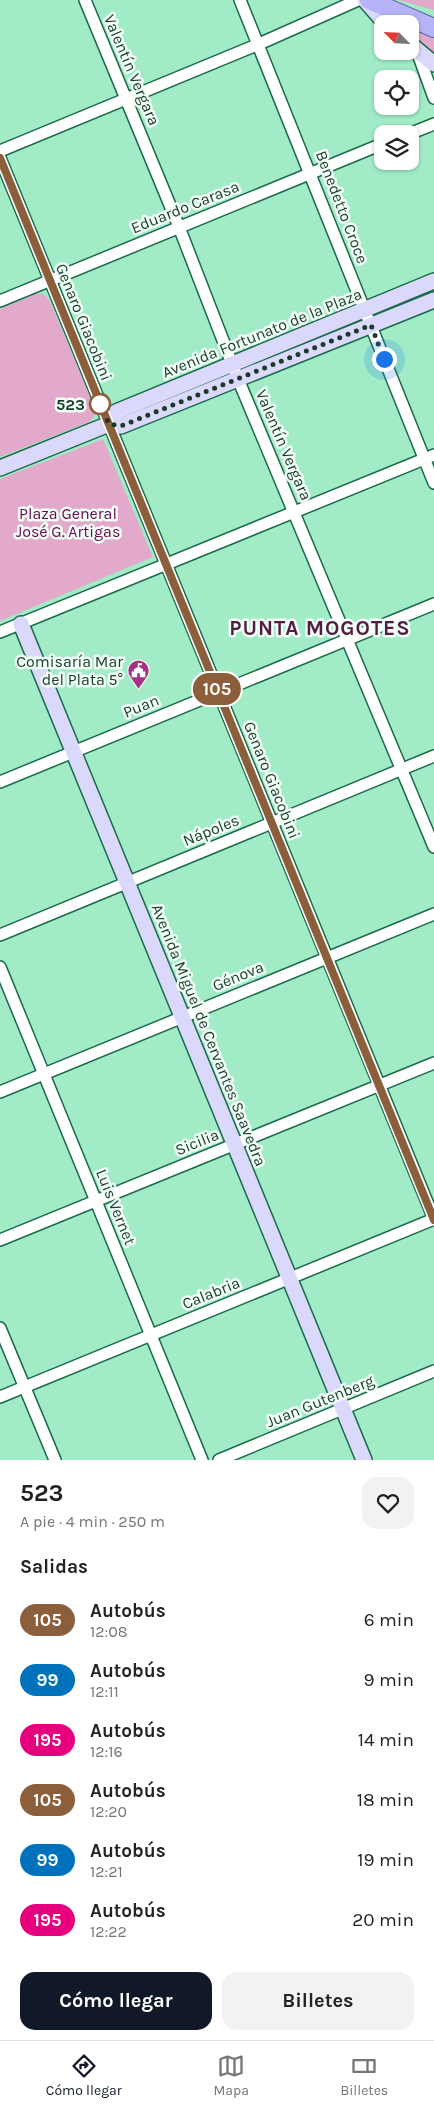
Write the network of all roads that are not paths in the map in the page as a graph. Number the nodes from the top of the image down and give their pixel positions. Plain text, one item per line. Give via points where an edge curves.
1 (85, 0) edge
2 (240, 0) edge
3 (358, 0) edge
4 (365, 0) edge
5 (369, 0) edge
6 (434, 14) edge
7 (388, 15) edge
8 (389, 15) edge
9 (412, 15) edge
10 (419, 24) edge
11 (434, 28) edge
12 (259, 44) junction
13 (419, 51) edge
14 (419, 60) edge
15 (434, 64) edge
16 (434, 98) edge
17 (126, 99) junction
18 (434, 124) edge
19 (419, 130) edge
20 (374, 147) edge
21 (0, 151) edge
22 (0, 158) edge
23 (311, 173) junction
24 (179, 227) junction
25 (50, 280) junction
26 (434, 281) edge
27 (434, 300) edge
28 (0, 301) edge
29 (364, 310) junction
30 (371, 325) junction
31 (233, 364) junction
32 (238, 379) junction
33 (109, 424) junction
34 (429, 457) edge
35 (0, 468) edge
36 (434, 483) edge
37 (294, 511) junction
38 (166, 564) junction
39 (434, 604) edge
40 (21, 624) junction
41 (0, 632) edge
42 (348, 638) junction
43 (218, 692) junction
44 (73, 752) junction
45 (434, 756) edge
46 (402, 769) junction
47 (0, 782) edge
48 (272, 823) junction
49 (434, 847) edge
50 (127, 882) junction
51 (434, 914) edge
52 (0, 935) edge
53 (327, 958) junction
54 (0, 968) edge
55 (182, 1016) junction
56 (434, 1063) edge
57 (44, 1074) junction
58 (379, 1085) junction
59 (0, 1092) edge
60 (234, 1144) junction
61 (96, 1201) junction
62 (434, 1219) edge
63 (0, 1240) edge
64 (289, 1278) junction
65 (0, 1328) edge
66 (151, 1335) junction
67 (434, 1371) edge
68 (24, 1387) junction
69 (0, 1397) edge
70 (343, 1409) junction
71 (55, 1460) edge
72 (202, 1460) edge
73 (219, 1460) edge
74 (364, 1460) edge

1 - 17 street, Valentín Vergara
2 - 12 street, Benedetto Croce
3 - 12 street
4 - 7 street
5 - 8 main road
6 - 9 main road
10 - 11 main road
12 - 17 street
12 - 23 street, Benedetto Croce
13 - 15 street
14 - 16 street
17 - 21 street
17 - 24 street, Valentín Vergara
18 - 19 street
20 - 23 street, Eduardo Carasa
22 - 25 street, Genaro Giacobini
23 - 24 street, Eduardo Carasa
23 - 29 street, Benedetto Croce
24 - 25 street, Eduardo Carasa
24 - 31 street, Valentín Vergara
25 - 28 street, Eduardo Carasa
25 - 33 street, Genaro Giacobini
26 - 29 street, Avenida Fortunato de la Plaza
27 - 30 street, Avenida Fortunato de la Plaza
29 - 30 street, Benedetto Croce
29 - 31 street, Avenida Fortunato de la Plaza
30 - 32 street, Avenida Fortunato de la Plaza
30 - 34 street, Benedetto Croce
31 - 32 street, Valentín Vergara
31 - 33 street, Avenida Fortunato de la Plaza via 116,412
32 - 33 street, Avenida Fortunato de la Plaza via 121,426
32 - 37 street, Valentín Vergara
33 - 35 street, Avenida Fortunato de la Plaza
33 - 38 street, Genaro Giacobini
34 - 36 street, Benedetto Croce
34 - 37 street
37 - 38 street
37 - 42 street, Valentín Vergara
38 - 40 street
38 - 43 street, Genaro Giacobini
39 - 42 street, Puan
40 - 41 street
40 - 44 street, Avenida Miguel de Cervantes Saavedra
42 - 43 street, Puan
42 - 46 street, Valentín Vergara
43 - 44 street, Puan
43 - 48 street, Genaro Giacobini
44 - 47 street, Puan
44 - 50 street, Avenida Miguel de Cervantes Saavedra
45 - 46 street, Nápoles
46 - 48 street, Nápoles
46 - 49 street, Valentín Vergara
48 - 50 street, Nápoles
48 - 53 street, Genaro Giacobini
50 - 52 street, Nápoles
50 - 55 street, Avenida Miguel de Cervantes Saavedra
51 - 53 street, Génova
53 - 55 street, Génova
53 - 58 street, Genaro Giacobini
54 - 57 street, Luis Vernet
55 - 57 street, Génova
55 - 60 street, Avenida Miguel de Cervantes Saavedra
56 - 58 street, Sicilia
57 - 59 street, Génova
57 - 61 street, Luis Vernet
58 - 60 street, Sicilia
58 - 62 street, Genaro Giacobini
60 - 61 street, Sicilia
60 - 64 street, Avenida Miguel de Cervantes Saavedra
61 - 63 street, Sicilia
61 - 66 street, Luis Vernet
62 - 64 street, Calabria
64 - 66 street, Calabria
64 - 70 street, Avenida Miguel de Cervantes Saavedra
65 - 68 street
66 - 68 street, Calabria
66 - 72 street, Luis Vernet
67 - 70 street, Juan Gutenberg
68 - 69 street, Calabria
68 - 71 street
70 - 73 street, Juan Gutenberg
70 - 74 street, Avenida Miguel de Cervantes Saavedra

